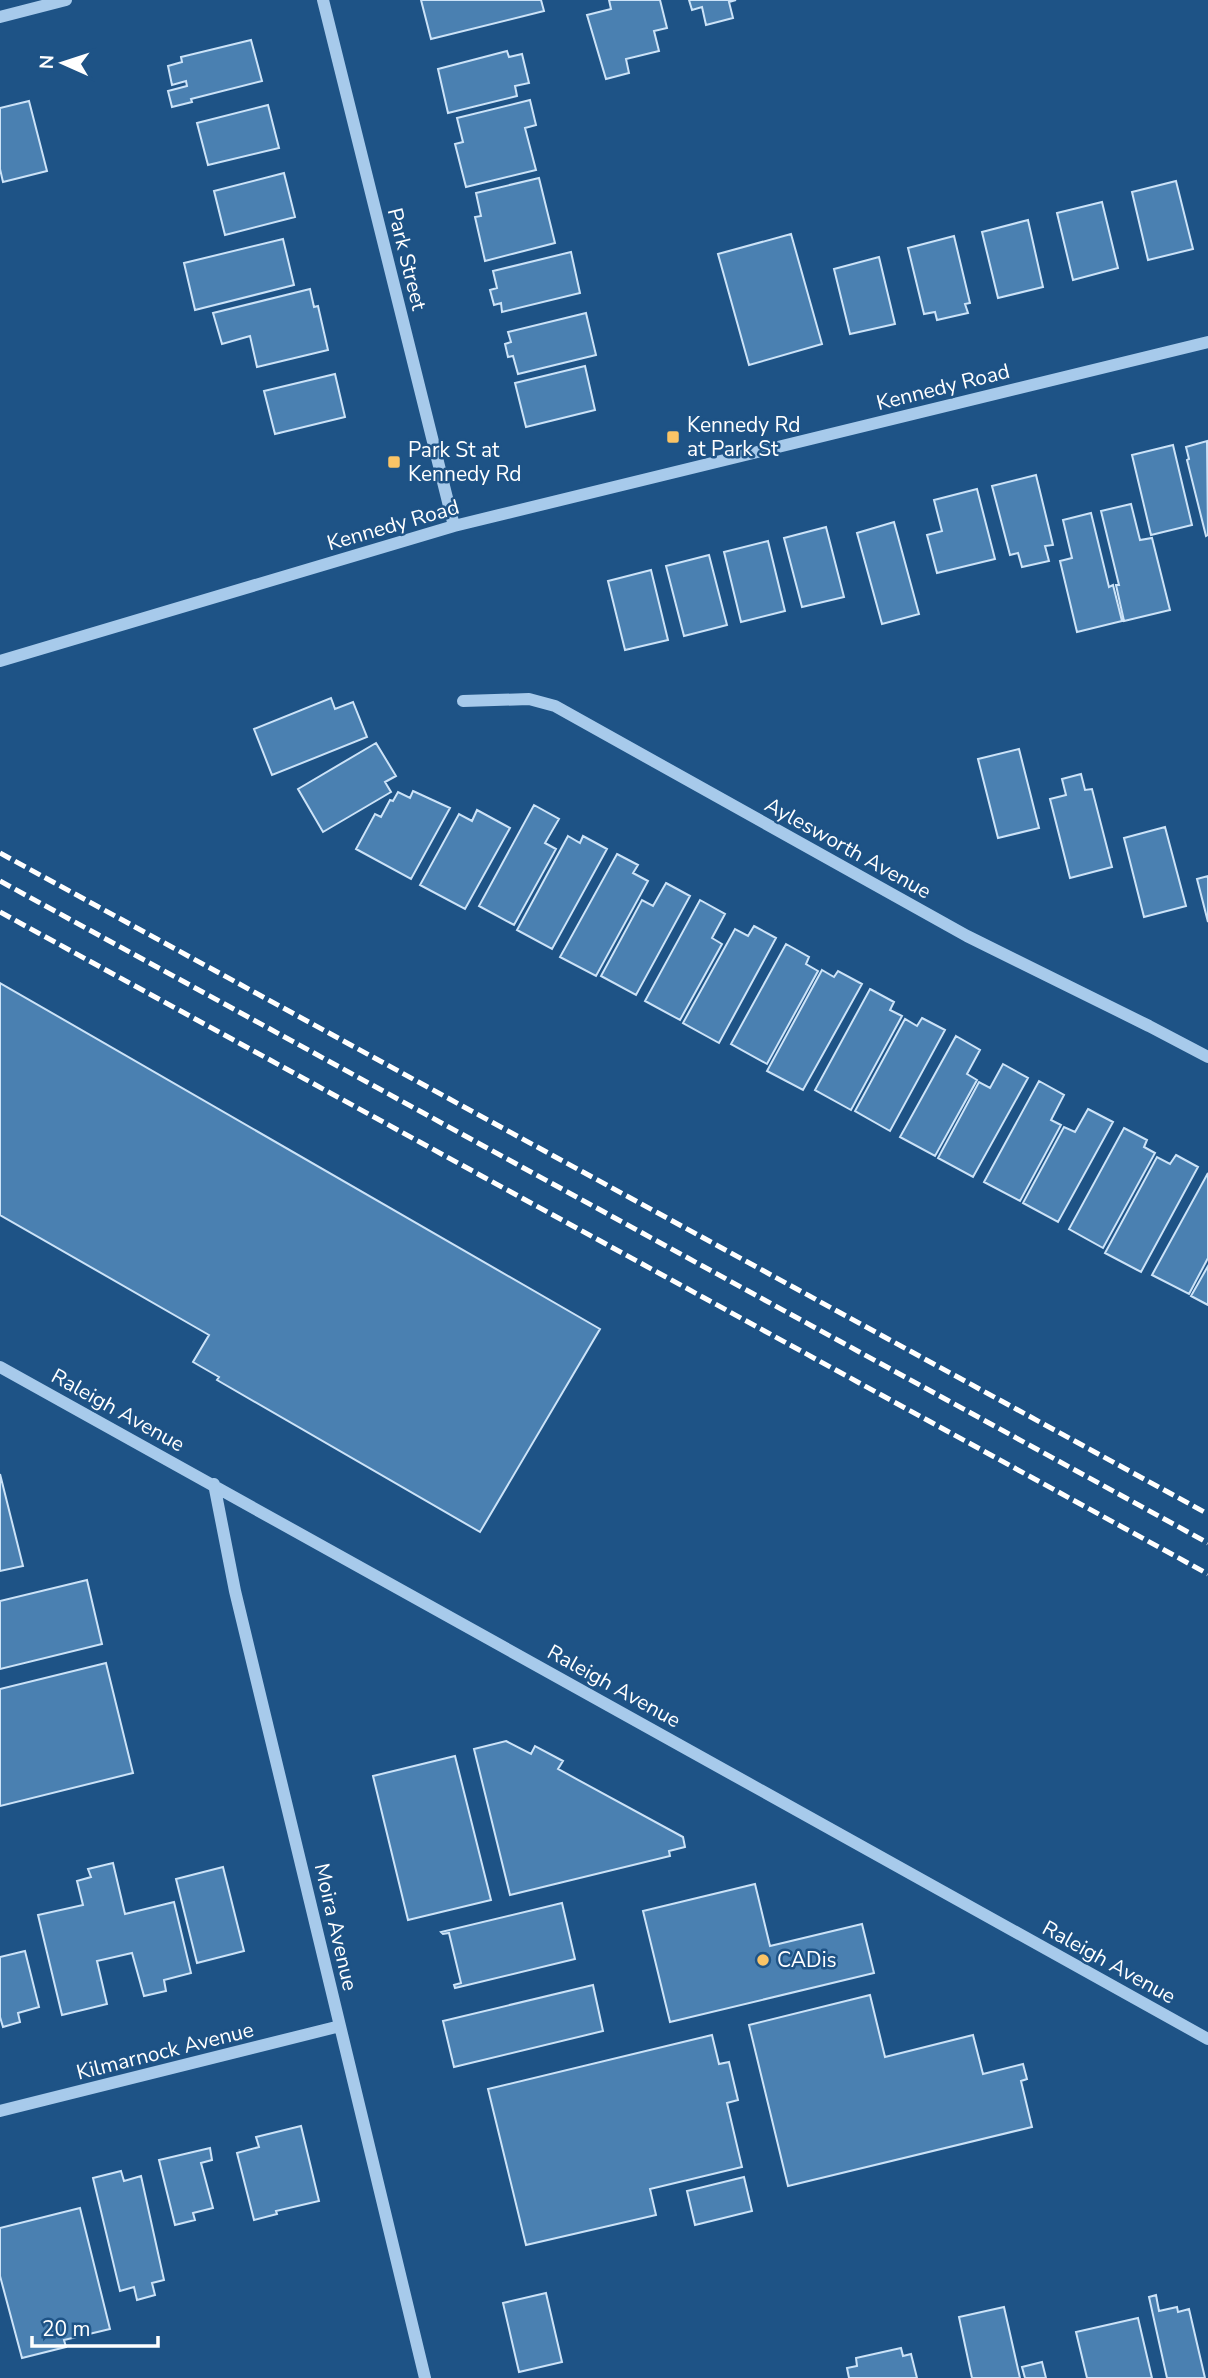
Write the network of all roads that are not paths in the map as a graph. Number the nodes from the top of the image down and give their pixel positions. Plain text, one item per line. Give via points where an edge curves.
1 (66, 0) edge
2 (323, 0) edge
3 (0, 17) edge
4 (1208, 342) edge
5 (454, 526) junction
6 (0, 661) edge
7 (463, 701) dead end
8 (1208, 1057) edge
9 (0, 1367) edge
10 (214, 1484) junction
11 (340, 2026) junction
12 (1208, 2039) edge
13 (0, 2111) edge
14 (425, 2378) edge

1 - 3 street
2 - 5 street, Park Street
4 - 5 street, Kennedy Road
5 - 6 street, Kennedy Road
7 - 8 street, Aylesworth Avenue via 529,699 555,706 967,936
9 - 10 street, Raleigh Avenue
10 - 11 street, Moira Avenue via 235,1591
10 - 12 street, Raleigh Avenue
11 - 13 street, Kilmarnock Avenue
11 - 14 street, Moira Avenue

